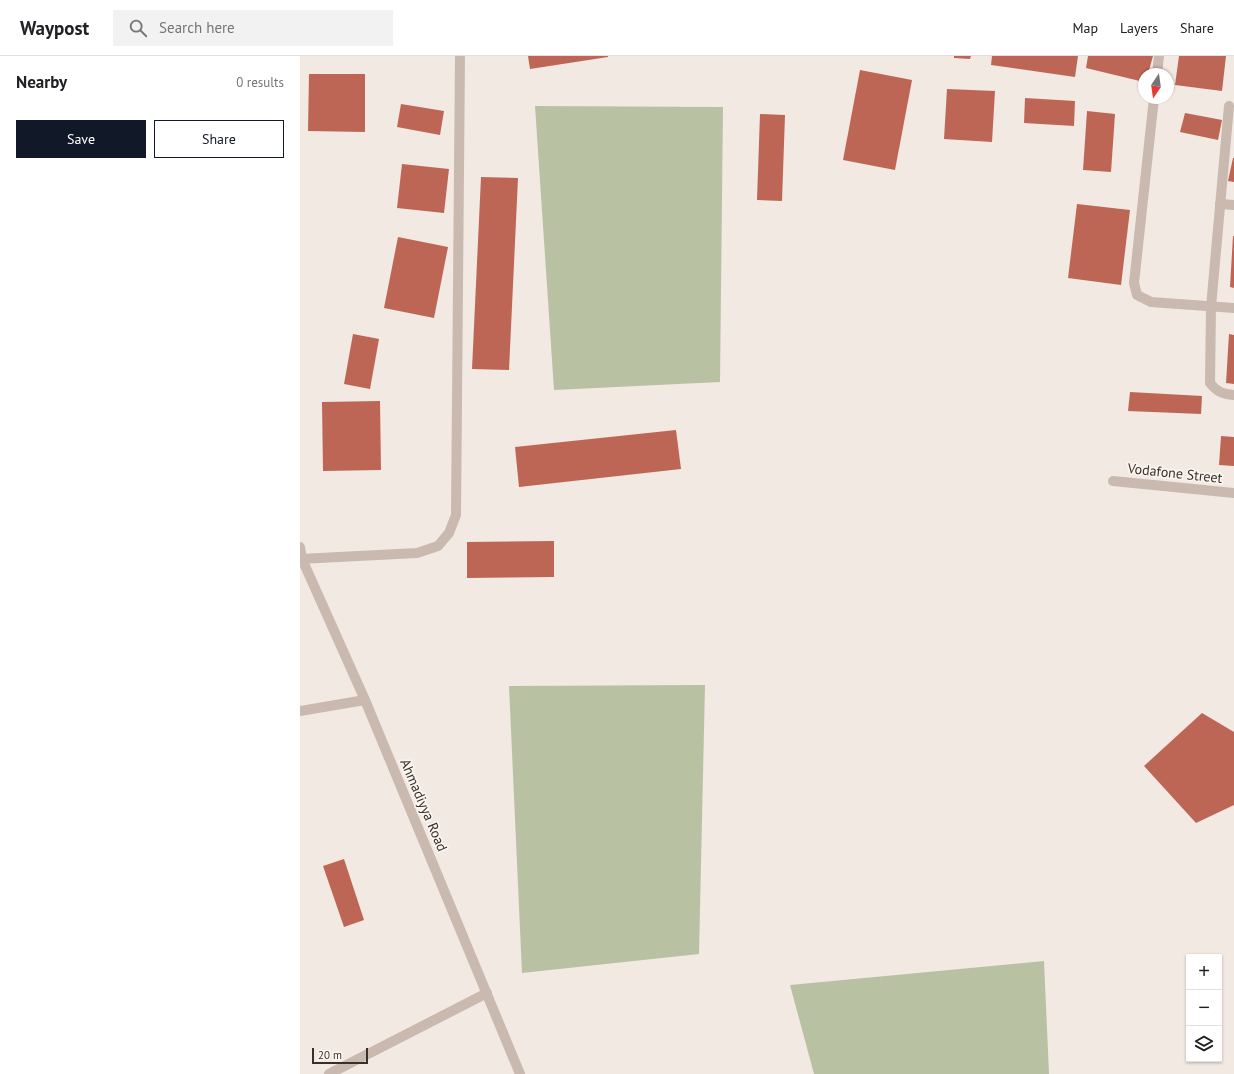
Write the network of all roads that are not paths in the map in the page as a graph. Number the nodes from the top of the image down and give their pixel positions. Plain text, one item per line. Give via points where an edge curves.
1 (460, 56) edge
2 (1159, 56) edge
3 (1158, 68) edge
4 (1153, 104) edge
5 (1229, 106) dead end
6 (1220, 204) junction
7 (1234, 205) edge
8 (1211, 307) junction
9 (1234, 308) edge
10 (1234, 395) edge
11 (1113, 481) dead end
12 (1234, 493) edge
13 (300, 547) edge
14 (301, 559) edge
15 (365, 700) junction
16 (300, 711) edge
17 (487, 993) junction
18 (329, 1074) edge
19 (520, 1074) edge

1 - 14 street via 456,514 449,533 438,546 417,553
2 - 3 street
4 - 8 street via 1134,283 1137,295 1151,302
5 - 6 street
6 - 7 street
6 - 8 street
8 - 9 street
8 - 10 street via 1210,383 1223,394
11 - 12 street, Vodafone Street
13 - 14 street, Ahmadiyya Road
14 - 15 street, Ahmadiyya Road
15 - 16 street
15 - 17 street, Ahmadiyya Road
17 - 18 street
17 - 19 street, Ahmadiyya Road

